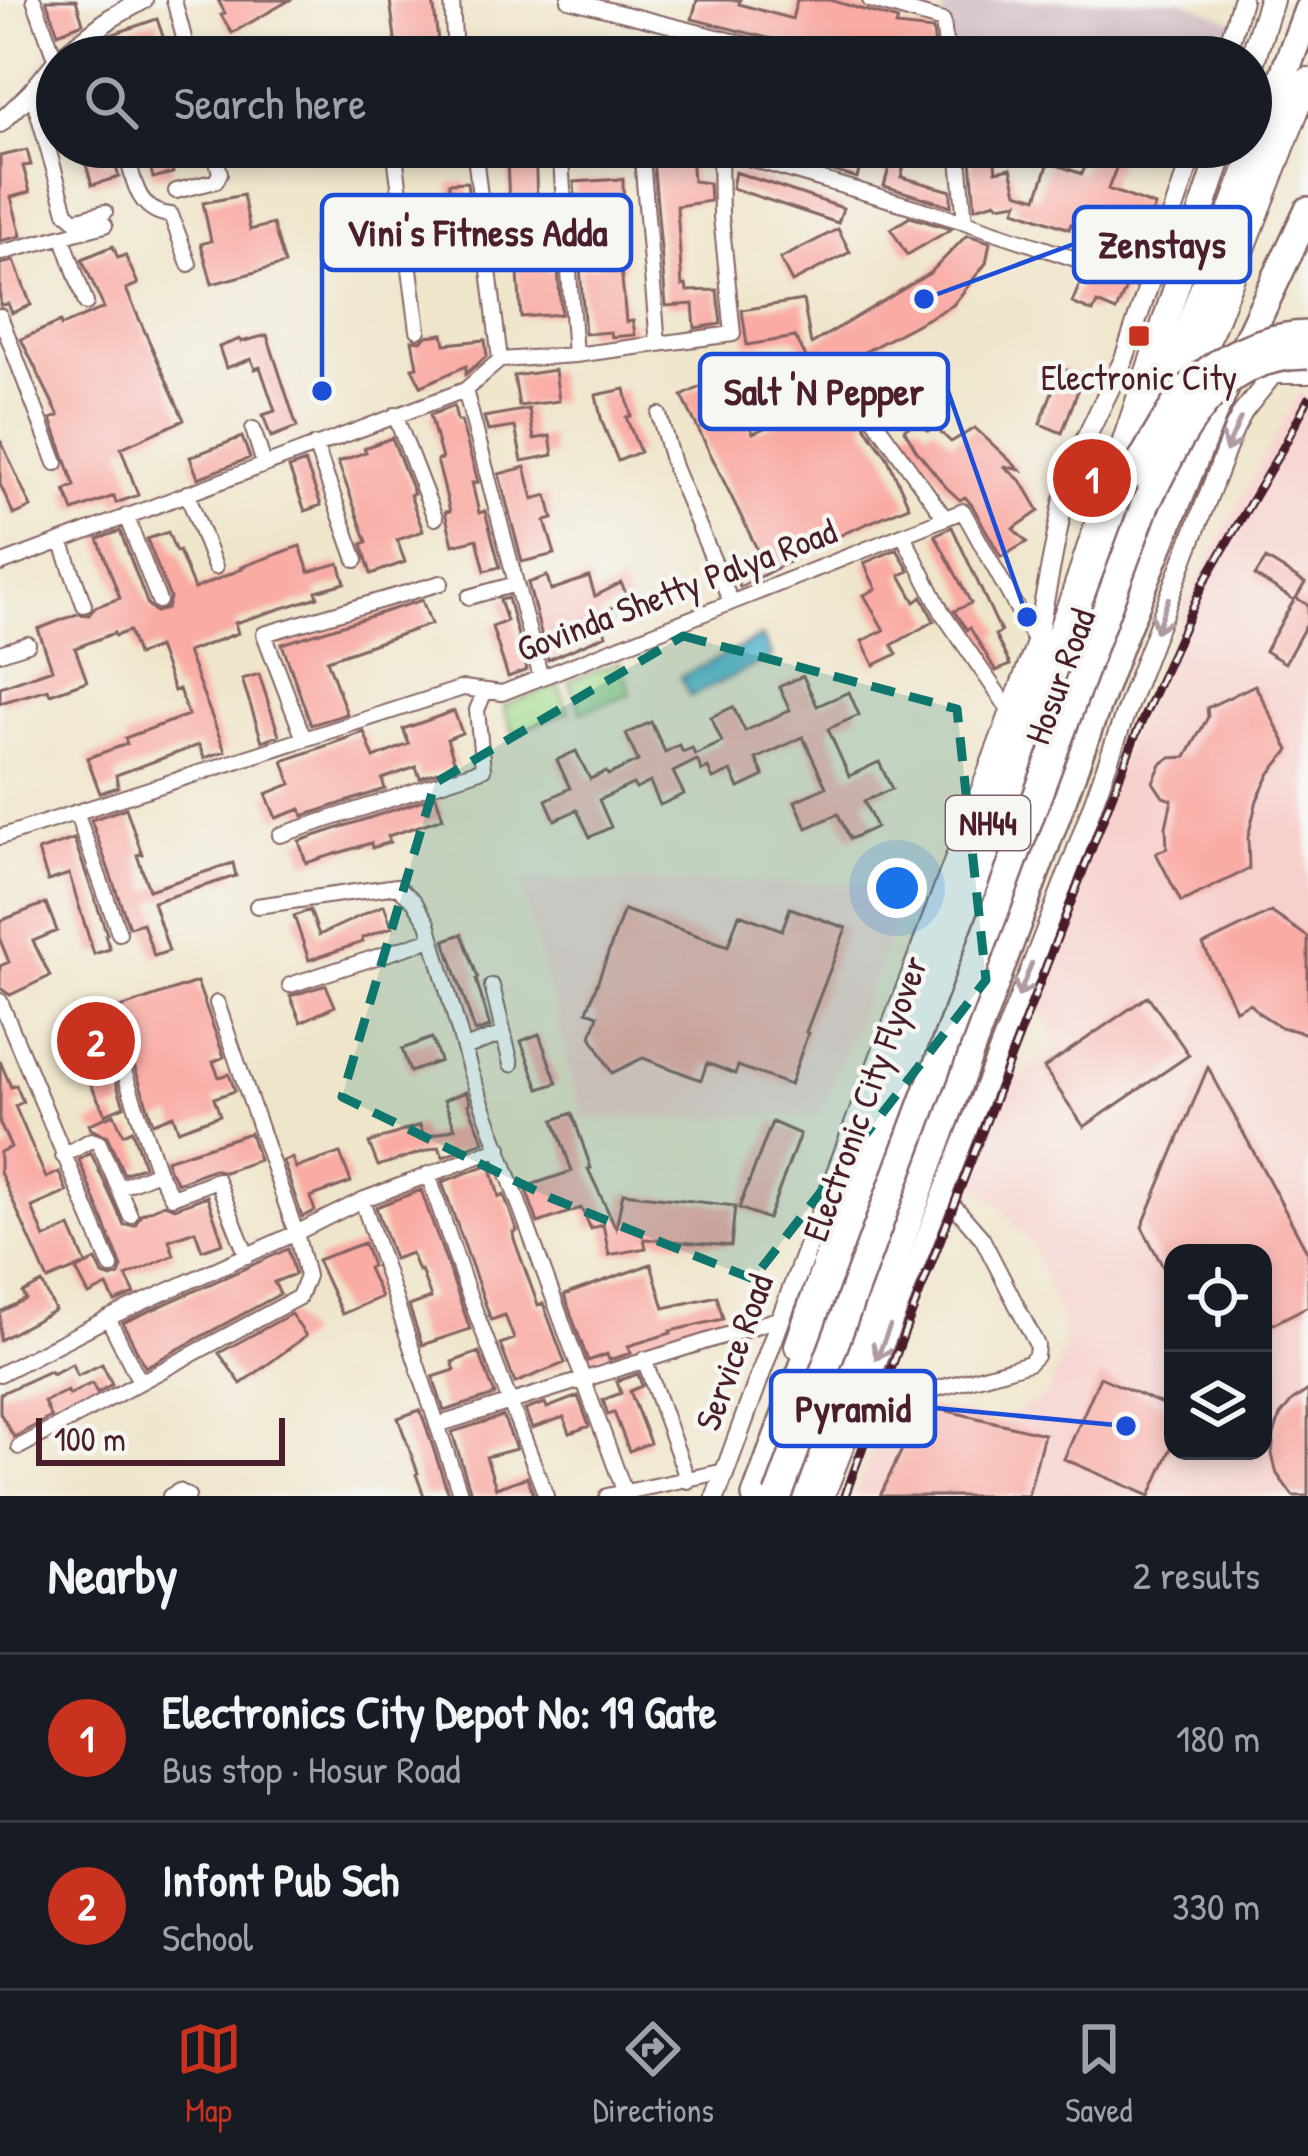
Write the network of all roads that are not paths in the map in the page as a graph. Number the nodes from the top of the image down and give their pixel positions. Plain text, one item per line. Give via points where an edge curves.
1 (34, 0) edge
2 (143, 0) edge
3 (174, 0) edge
4 (452, 0) edge
5 (569, 0) edge
6 (870, 0) edge
7 (1243, 0) edge
8 (1271, 0) edge
9 (1303, 0) edge
10 (1308, 10) edge
11 (92, 32) junction
12 (48, 36) edge
13 (87, 36) edge
14 (93, 36) edge
15 (183, 36) edge
16 (454, 36) edge
17 (713, 36) edge
18 (945, 36) edge
19 (1232, 36) edge
20 (1260, 36) edge
21 (1297, 74) edge
22 (36, 87) edge
23 (32, 92) junction
24 (36, 106) edge
25 (0, 123) edge
26 (1272, 135) edge
27 (1272, 146) edge
28 (54, 168) edge
29 (132, 168) edge
30 (219, 168) edge
31 (397, 168) edge
32 (477, 168) edge
33 (562, 168) edge
34 (643, 168) edge
35 (717, 168) edge
36 (783, 168) edge
37 (960, 168) edge
38 (1188, 168) edge
39 (1216, 168) edge
40 (1259, 168) edge
41 (1264, 168) edge
42 (176, 191) dead end
43 (1308, 211) edge
44 (965, 222) junction
45 (63, 238) junction
46 (0, 253) edge
47 (189, 264) dead end
48 (1150, 284) junction
49 (86, 303) dead end
50 (0, 316) edge
51 (418, 330) dead end
52 (1308, 331) edge
53 (658, 344) junction
54 (575, 355) junction
55 (1308, 355) edge
56 (500, 360) junction
57 (1276, 374) junction
58 (1308, 374) edge
59 (465, 390) junction
60 (395, 415) junction
61 (659, 415) dead end
62 (877, 422) dead end
63 (253, 429) dead end
64 (314, 445) junction
65 (56, 463) dead end
66 (264, 464) junction
67 (1134, 474) junction
68 (187, 493) junction
69 (126, 516) junction
70 (434, 518) dead end
71 (945, 518) junction
72 (903, 535) junction
73 (61, 541) junction
74 (356, 560) dead end
75 (0, 564) edge
76 (214, 568) dead end
77 (441, 583) dead end
78 (516, 584) junction
79 (469, 597) dead end
80 (159, 601) dead end
81 (731, 602) junction
82 (84, 605) dead end
83 (28, 644) dead end
84 (1036, 644) junction
85 (0, 652) edge
86 (541, 678) junction
87 (484, 691) junction
88 (1010, 712) junction
89 (304, 739) junction
90 (76, 812) junction
91 (280, 835) dead end
92 (0, 837) edge
93 (257, 906) dead end
94 (119, 933) dead end
95 (432, 939) junction
96 (290, 985) dead end
97 (492, 986) dead end
98 (0, 1001) edge
99 (217, 1003) dead end
100 (107, 1021) dead end
101 (503, 1034) junction
102 (464, 1048) junction
103 (511, 1064) dead end
104 (500, 1148) junction
105 (63, 1156) junction
106 (158, 1172) junction
107 (428, 1174) junction
108 (119, 1188) junction
109 (944, 1193) junction
110 (362, 1200) junction
111 (130, 1215) dead end
112 (296, 1233) junction
113 (247, 1256) junction
114 (111, 1267) dead end
115 (108, 1318) junction
116 (781, 1318) junction
117 (644, 1358) junction
118 (0, 1374) edge
119 (584, 1381) junction
120 (140, 1382) junction
121 (512, 1403) junction
122 (856, 1411) junction
123 (437, 1425) junction
124 (19, 1447) dead end
125 (725, 1472) junction
126 (688, 1481) junction
127 (614, 1495) edge
128 (170, 1496) edge
129 (188, 1496) edge
130 (461, 1496) edge
131 (546, 1496) edge
132 (716, 1496) edge
133 (746, 1496) edge
134 (756, 1496) edge
135 (778, 1496) edge
136 (791, 1496) edge
137 (807, 1496) edge
138 (825, 1496) edge

1 - 12 street
2 - 11 street
3 - 15 street
4 - 16 street
5 - 17 street
6 - 18 street via 943,21
7 - 19 street
8 - 20 highway
9 - 21 highway
10 - 21 highway
11 - 13 street
11 - 14 street
21 - 26 highway, bridge
21 - 27 highway, Hosur Road / NH44
22 - 23 street
23 - 24 street
23 - 25 street
28 - 45 street via 66,212 75,220 105,218
29 - 47 street via 151,210 171,214
30 - 42 street via 216,181
31 - 51 street
32 - 56 street
33 - 54 street
34 - 53 street
35 - 53 street via 733,334
36 - 44 street
37 - 44 street
38 - 48 street, Service Road
39 - 133 highway, Hosur Road / NH44 via 1073,598 888,1081
40 - 67 highway, bridge
41 - 136 highway, Hosur Road / NH44 via 1136,572
43 - 137 highway via 1213,413 1118,647
44 - 48 street
45 - 46 street
45 - 49 street
48 - 84 street, Service Road via 1077,457
50 - 65 street
52 - 57 street
52 - 67 highway, Electronic City Flyover, bridge via 1270,339 1201,377
53 - 54 street
54 - 56 street
55 - 135 highway, Electronic City Flyover, bridge via 1257,364 1210,395 1145,505
56 - 59 street
57 - 58 street
57 -> 109 street via 1234,429
59 - 60 street
59 - 78 street
60 - 64 street
60 - 70 street
61 - 81 street
62 - 71 street
63 - 66 street
64 - 66 street
64 - 74 street
66 - 68 street
67 - 134 highway, Electronic City Flyover
68 - 69 street
68 - 76 street
69 - 73 street
69 - 80 street
71 - 72 street, Govinda Shetty Palya Road
71 - 84 street via 963,511
72 - 81 street, Govinda Shetty Palya Road
72 - 88 street via 943,614
73 - 75 street
73 - 82 street
77 - 89 street via 264,634
78 - 79 street
78 - 86 street
81 - 86 street, Govinda Shetty Palya Road
83 - 85 street
84 - 88 street, Service Road
86 - 87 street, Govinda Shetty Palya Road
87 - 89 street, Govinda Shetty Palya Road via 463,688
87 - 91 street via 476,710 483,769
88 - 116 street, Service Road
89 - 90 street, Govinda Shetty Palya Road
90 - 92 street, Govinda Shetty Palya Road
90 - 94 street
93 - 95 street via 397,886 415,902
95 - 96 street
95 - 102 street
97 - 101 street
98 - 105 street
99 - 112 street
100 - 106 street
101 - 102 street
101 - 103 street
102 - 104 street
104 - 107 street
104 - 119 street
105 - 108 street via 99,1143
105 - 114 street
106 - 108 street
106 - 113 street via 172,1198 217,1180
107 - 110 street
107 - 121 street
108 - 111 street
109 -> 122 street
109 - 122 street via 982,1238 1036,1356
110 - 112 street
110 - 123 street
112 - 113 street
112 - 120 street via 307,1276 299,1297
113 - 115 street
115 - 118 street
115 - 120 street
116 - 117 street
116 - 125 street, Service Road
117 - 119 street
117 - 126 street
119 - 121 street
119 - 127 street
120 - 124 street
121 - 123 street
121 - 131 street
122 - 138 street
123 - 130 street
125 - 126 street
125 - 132 street, Service Road
126 - 127 street
128 - 129 street

